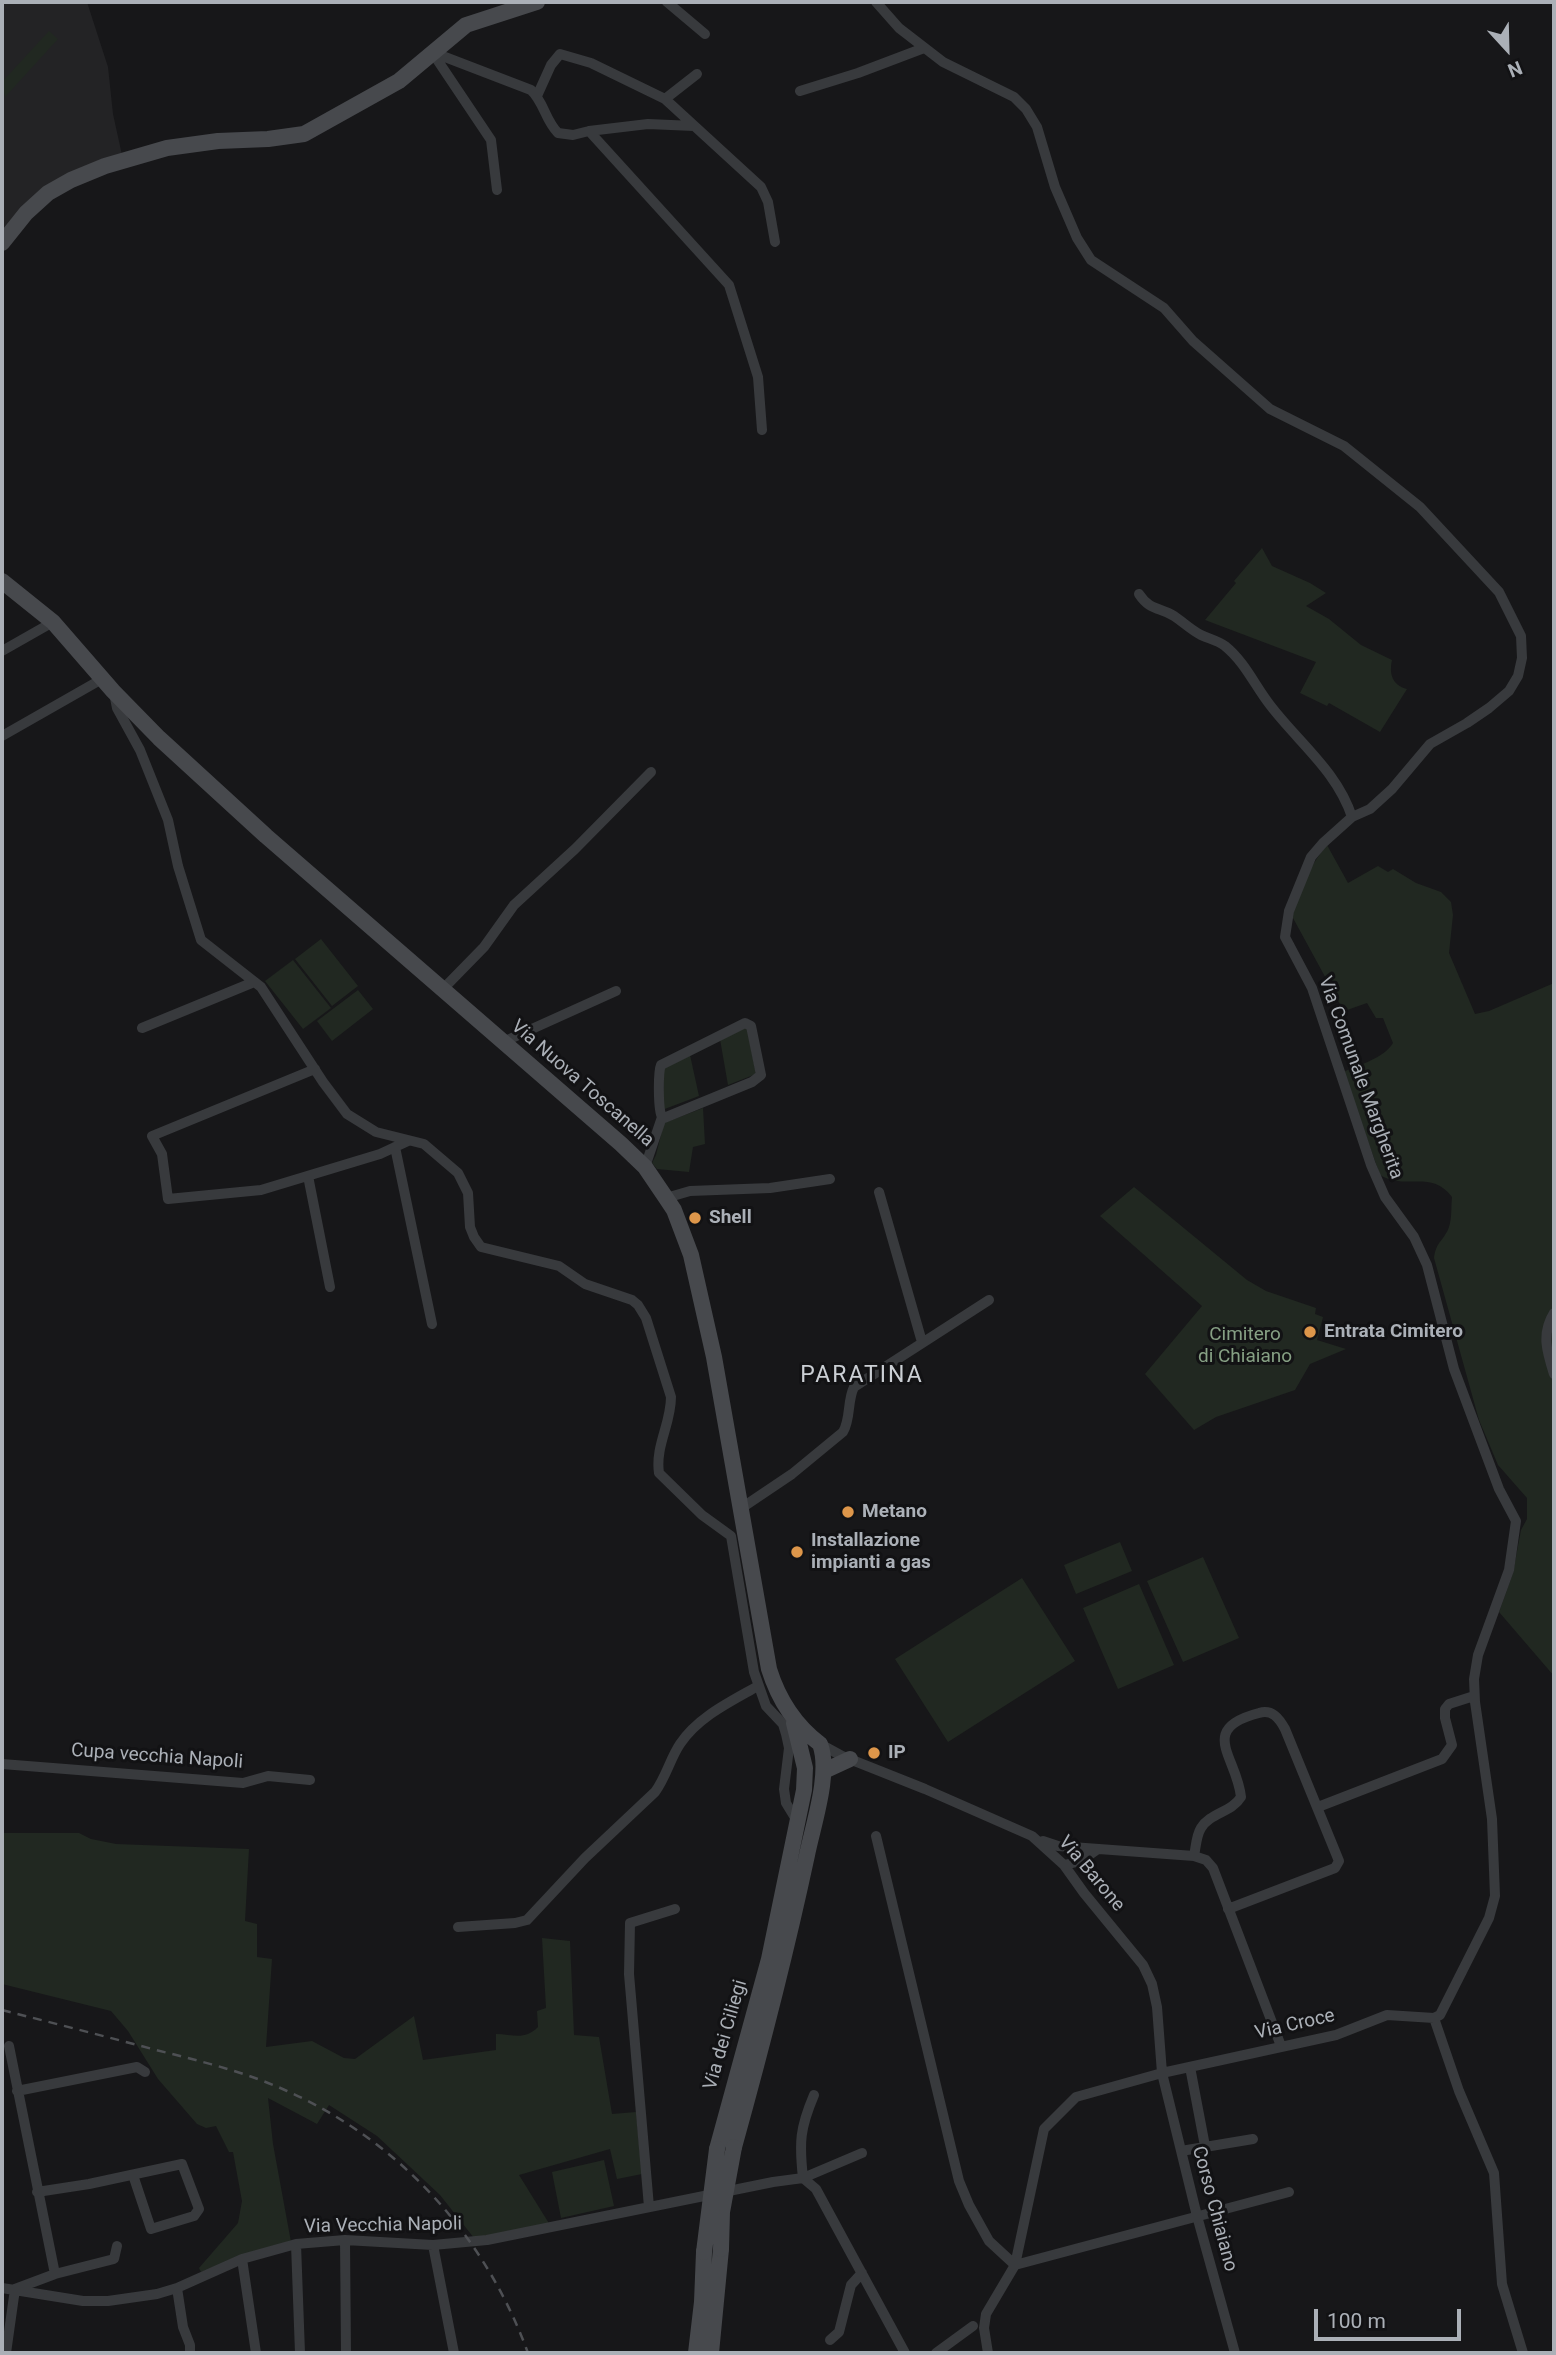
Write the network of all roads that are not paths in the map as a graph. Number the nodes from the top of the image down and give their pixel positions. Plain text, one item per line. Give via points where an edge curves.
1 (537, 2) edge
2 (667, 2) edge
3 (876, 2) edge
4 (705, 34) dead end
5 (923, 48) junction
6 (432, 52) junction
7 (697, 74) dead end
8 (800, 92) dead end
9 (537, 96) junction
10 (665, 99) junction
11 (694, 126) junction
12 (589, 131) junction
13 (497, 190) dead end
14 (775, 242) dead end
15 (2, 243) edge
16 (762, 430) dead end
17 (2, 581) edge
18 (1139, 594) dead end
19 (53, 622) junction
20 (2, 651) edge
21 (108, 685) junction
22 (2, 736) edge
23 (651, 772) dead end
24 (1352, 817) junction
25 (254, 982) junction
26 (442, 990) junction
27 (616, 991) dead end
28 (142, 1028) dead end
29 (503, 1042) junction
30 (315, 1069) junction
31 (662, 1117) junction
32 (408, 1141) junction
33 (395, 1147) junction
34 (645, 1167) junction
35 (308, 1175) junction
36 (830, 1179) dead end
37 (879, 1192) dead end
38 (666, 1198) junction
39 (330, 1287) dead end
40 (989, 1300) dead end
41 (1554, 1313) edge
42 (432, 1324) dead end
43 (922, 1342) junction
44 (1554, 1374) edge
45 (740, 1509) junction
46 (758, 1686) junction
47 (1474, 1696) junction
48 (789, 1712) junction
49 (797, 1730) joint
50 (820, 1744) junction
51 (850, 1759) junction
52 (2, 1764) edge
53 (824, 1771) junction
54 (805, 1774) junction
55 (785, 1776) junction
56 (310, 1780) dead end
57 (1318, 1807) junction
58 (797, 1821) junction
59 (876, 1836) dead end
60 (1040, 1841) junction
61 (1083, 1848) junction
62 (1098, 1849) junction
63 (1194, 1856) junction
64 (1081, 1861) junction
65 (1064, 1865) junction
66 (1077, 1881) junction
67 (676, 1909) dead end
68 (1228, 1909) junction
69 (458, 1927) dead end
70 (1434, 2018) junction
71 (9, 2046) dead end
72 (1281, 2046) junction
73 (1190, 2067) junction
74 (145, 2072) dead end
75 (1162, 2073) junction
76 (17, 2091) junction
77 (814, 2095) dead end
78 (1253, 2139) dead end
79 (1205, 2146) junction
80 (1181, 2151) junction
81 (862, 2153) dead end
82 (133, 2175) junction
83 (803, 2178) junction
84 (37, 2192) junction
85 (1289, 2192) dead end
86 (649, 2207) junction
87 (1197, 2216) junction
88 (345, 2240) junction
89 (296, 2244) junction
90 (433, 2245) junction
91 (117, 2246) dead end
92 (242, 2259) junction
93 (1015, 2265) junction
94 (862, 2273) junction
95 (55, 2274) junction
96 (2, 2288) edge
97 (177, 2288) junction
98 (15, 2290) junction
99 (973, 2326) dead end
100 (830, 2340) dead end
101 (6, 2353) edge
102 (190, 2353) edge
103 (256, 2353) edge
104 (300, 2353) edge
105 (346, 2353) edge
106 (454, 2353) edge
107 (696, 2353) edge
108 (711, 2353) edge
109 (905, 2353) edge
110 (936, 2353) edge
111 (988, 2353) edge
112 (1235, 2353) edge
113 (1523, 2353) edge

1 - 6 main road via 474,21
2 - 4 street
3 - 5 street, Via Comunale Margherita
5 - 8 street
5 - 24 street, Via Comunale Margherita via 1014,97 1026,109 1037,127 1055,187 1091,260 1164,308 1193,341 1270,409 1344,446 1384,477 1420,507 1499,592 1521,636 1522,658 1515,682 1489,708 1430,744 1392,789 1370,809
6 - 9 street
6 - 13 street via 491,140
6 - 15 main road via 399,81 298,136 167,148 71,180 26,213
7 - 10 street
9 - 10 street via 557,57 565,54
9 - 12 street via 558,133
10 - 11 street
11 - 12 street via 648,124
11 - 14 street via 761,187
12 - 16 street via 729,285 758,377
17 - 19 main road, Via Nuova Toscanella
18 - 24 street via 1153,609 1172,614 1204,637 1215,639 1238,659 1331,776
19 - 20 street
19 - 21 main road, Via Nuova Toscanella
21 - 22 street
21 - 25 street via 168,820 201,940
21 - 26 main road, Via Nuova Toscanella via 266,836
23 - 26 street via 514,905 484,947
24 - 47 street, Via Comunale Margherita via 1311,857 1289,911 1285,937 1312,988 1385,1197 1414,1237 1427,1265 1454,1369 1499,1489 1516,1521 1509,1570 1478,1655
25 - 28 street
25 - 30 street
26 - 29 main road, Via Nuova Toscanella
27 - 29 street
29 - 34 main road, Via Nuova Toscanella
30 - 32 street via 347,1114 376,1132
30 - 35 street via 152,1136 162,1154 168,1199 261,1190
31 - 31 street via 661,1065 748,1023 761,1075
31 - 34 street
32 - 33 street
32 - 46 street via 424,1144 458,1173 468,1192 470,1227 481,1247 559,1266 585,1284 632,1300 642,1310 671,1398 659,1446 659,1473 731,1536
33 - 35 street
33 - 42 street
34 - 38 main road, Via Nuova Toscanella
35 - 39 street
36 - 38 street via 770,1188 690,1191
37 - 43 street
38 - 45 main road, Via Nuova Toscanella via 683,1231 696,1275
40 - 43 street
41 - 44 street via 1545,1346
43 - 45 street via 854,1387 843,1432
45 - 48 main road, Via Nuova Toscanella via 769,1669
46 - 55 street via 766,1706 783,1724 789,1748
46 - 69 street via 696,1724 655,1792 527,1920
47 - 57 street via 1446,1707 1452,1745 1442,1759
47 - 70 street, Via Comunale Margherita via 1492,1819 1494,1896 1489,1918 1440,2015
48 - 49 main road, Via Nuova Toscanella
48 - 50 main road, Via Nuova Toscanella
49 - 54 main road, Via dei Ciliegi
50 - 51 street, Via Barone
50 - 53 main road, Via dei Ciliegi
50 - 54 main road via 809,1754
51 - 53 main road
51 - 60 street, Via Barone
52 - 56 street, Cupa vecchia Napoli via 243,1783 268,1776
53 - 108 main road, Via dei Ciliegi, bridge via 784,1962 734,2147 722,2212
54 - 55 street via 794,1780
54 - 58 main road, Via dei Ciliegi
55 - 58 street via 786,1803
57 - 63 street via 1281,1722 1266,1712 1247,1717 1229,1726 1224,1736 1241,1797 1202,1827
57 - 68 street via 1338,1858 1336,1867
58 - 107 main road, Via dei Ciliegi, bridge via 769,1959 717,2149
59 - 93 street via 959,2180 989,2241
60 - 61 street
60 - 65 street, Via Barone
61 - 62 street
61 - 65 street via 1065,1857
62 - 63 street
62 - 64 street
63 - 68 street via 1211,1865
64 - 65 street
64 - 66 street
65 - 66 street, Via Barone
66 - 75 street, Via Barone via 1143,1965 1152,1984
67 - 86 street via 629,1923 629,1974
68 - 72 street
70 - 72 street, Via Croce via 1387,2015 1342,2033
70 - 113 street via 1494,2173 1502,2284
71 - 76 street
72 - 73 street, Via Croce
73 - 75 street, Via Croce
73 - 79 street
74 - 76 street via 137,2067 113,2070
75 - 80 street, Corso Chiaiano
75 - 93 street, Via Croce via 1076,2097 1044,2129
76 - 84 street
77 - 83 street via 803,2121
78 - 79 street
79 - 80 street
80 - 87 street, Corso Chiaiano
81 - 83 street, Via Vecchia Napoli
82 - 82 street via 182,2164 199,2209 194,2216 151,2230
82 - 84 street
83 - 86 street, Via Vecchia Napoli
83 - 94 street via 817,2189
84 - 95 street
85 - 87 street
86 - 90 street, Via Vecchia Napoli via 487,2240
87 - 93 street
87 - 112 street, Corso Chiaiano
88 - 89 street, Via Vecchia Napoli
88 - 90 street, Via Vecchia Napoli
88 - 105 street
89 - 92 street, Via Vecchia Napoli
89 - 104 street
90 - 106 street
91 - 95 street via 114,2259
92 - 97 street, Via Vecchia Napoli
92 - 103 street
93 - 111 street, Via Croce via 986,2314
94 - 100 street via 851,2285 839,2332
94 - 109 street
95 - 98 street
96 - 98 street, Via Vecchia Napoli
97 - 98 street, Via Vecchia Napoli via 108,2301
97 - 102 street
98 - 101 street
99 - 110 street

